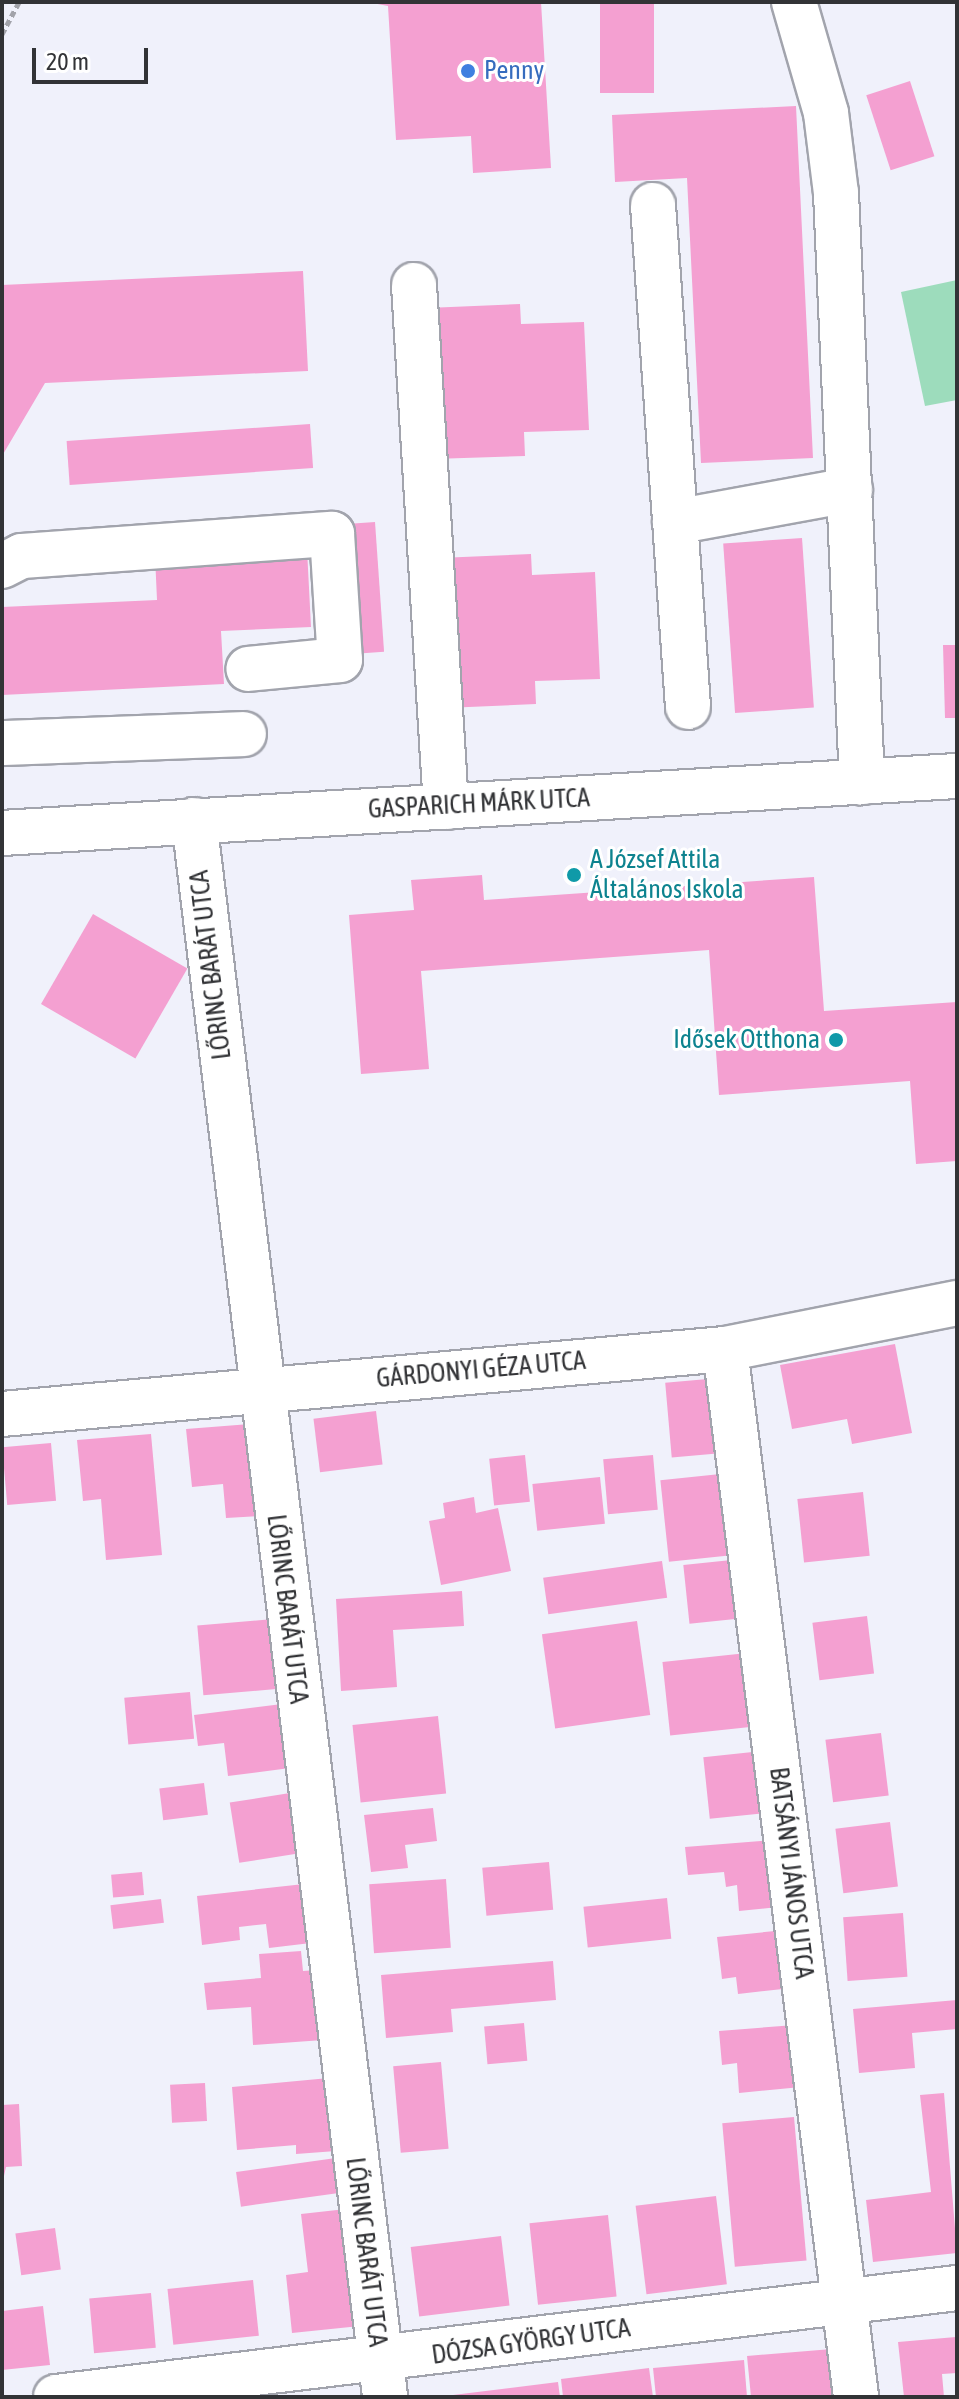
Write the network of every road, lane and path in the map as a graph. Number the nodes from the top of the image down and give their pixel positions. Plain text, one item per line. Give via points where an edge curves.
1 (19, 2) edge
2 (794, 2) edge
3 (2, 34) edge
4 (653, 205) dead end
5 (414, 285) dead end
6 (850, 490) junction
7 (675, 522) junction
8 (2, 566) edge
9 (248, 669) dead end
10 (688, 707) dead end
11 (244, 734) dead end
12 (2, 743) edge
13 (957, 776) edge
14 (862, 782) junction
15 (446, 807) junction
16 (194, 820) junction
17 (2, 833) edge
18 (957, 1303) edge
19 (725, 1349) junction
20 (260, 1389) junction
21 (2, 1414) edge
22 (957, 2288) edge
23 (844, 2301) junction
24 (382, 2380) edge
25 (56, 2397) edge
26 (856, 2397) edge

1 - 3 path
2 - 6 street via 826,113 836,193
4 - 7 street
5 - 15 street
6 - 7 street
6 - 14 street
7 - 10 street
8 - 9 street via 22,556 332,534 340,660
11 - 12 street
13 - 14 street, GASPARICH MÁRK UTCA
14 - 15 street, GASPARICH MÁRK UTCA
15 - 16 street, GASPARICH MÁRK UTCA
16 - 17 street, GASPARICH MÁRK UTCA
16 - 20 street, LŐRINC BARÁT UTCA
18 - 19 street, GÁRDONYI GÉZA UTCA
19 - 20 street, GÁRDONYI GÉZA UTCA
19 - 23 street, BATSÁNYI JÁNOS UTCA
20 - 21 street, GÁRDONYI GÉZA UTCA
20 - 24 street, LŐRINC BARÁT UTCA
22 - 23 street, DÓZSA GYÖRGY UTCA
23 - 24 street, DÓZSA GYÖRGY UTCA
23 - 26 street, BATSÁNYI JÁNOS UTCA
24 - 25 street, DÓZSA GYÖRGY UTCA

